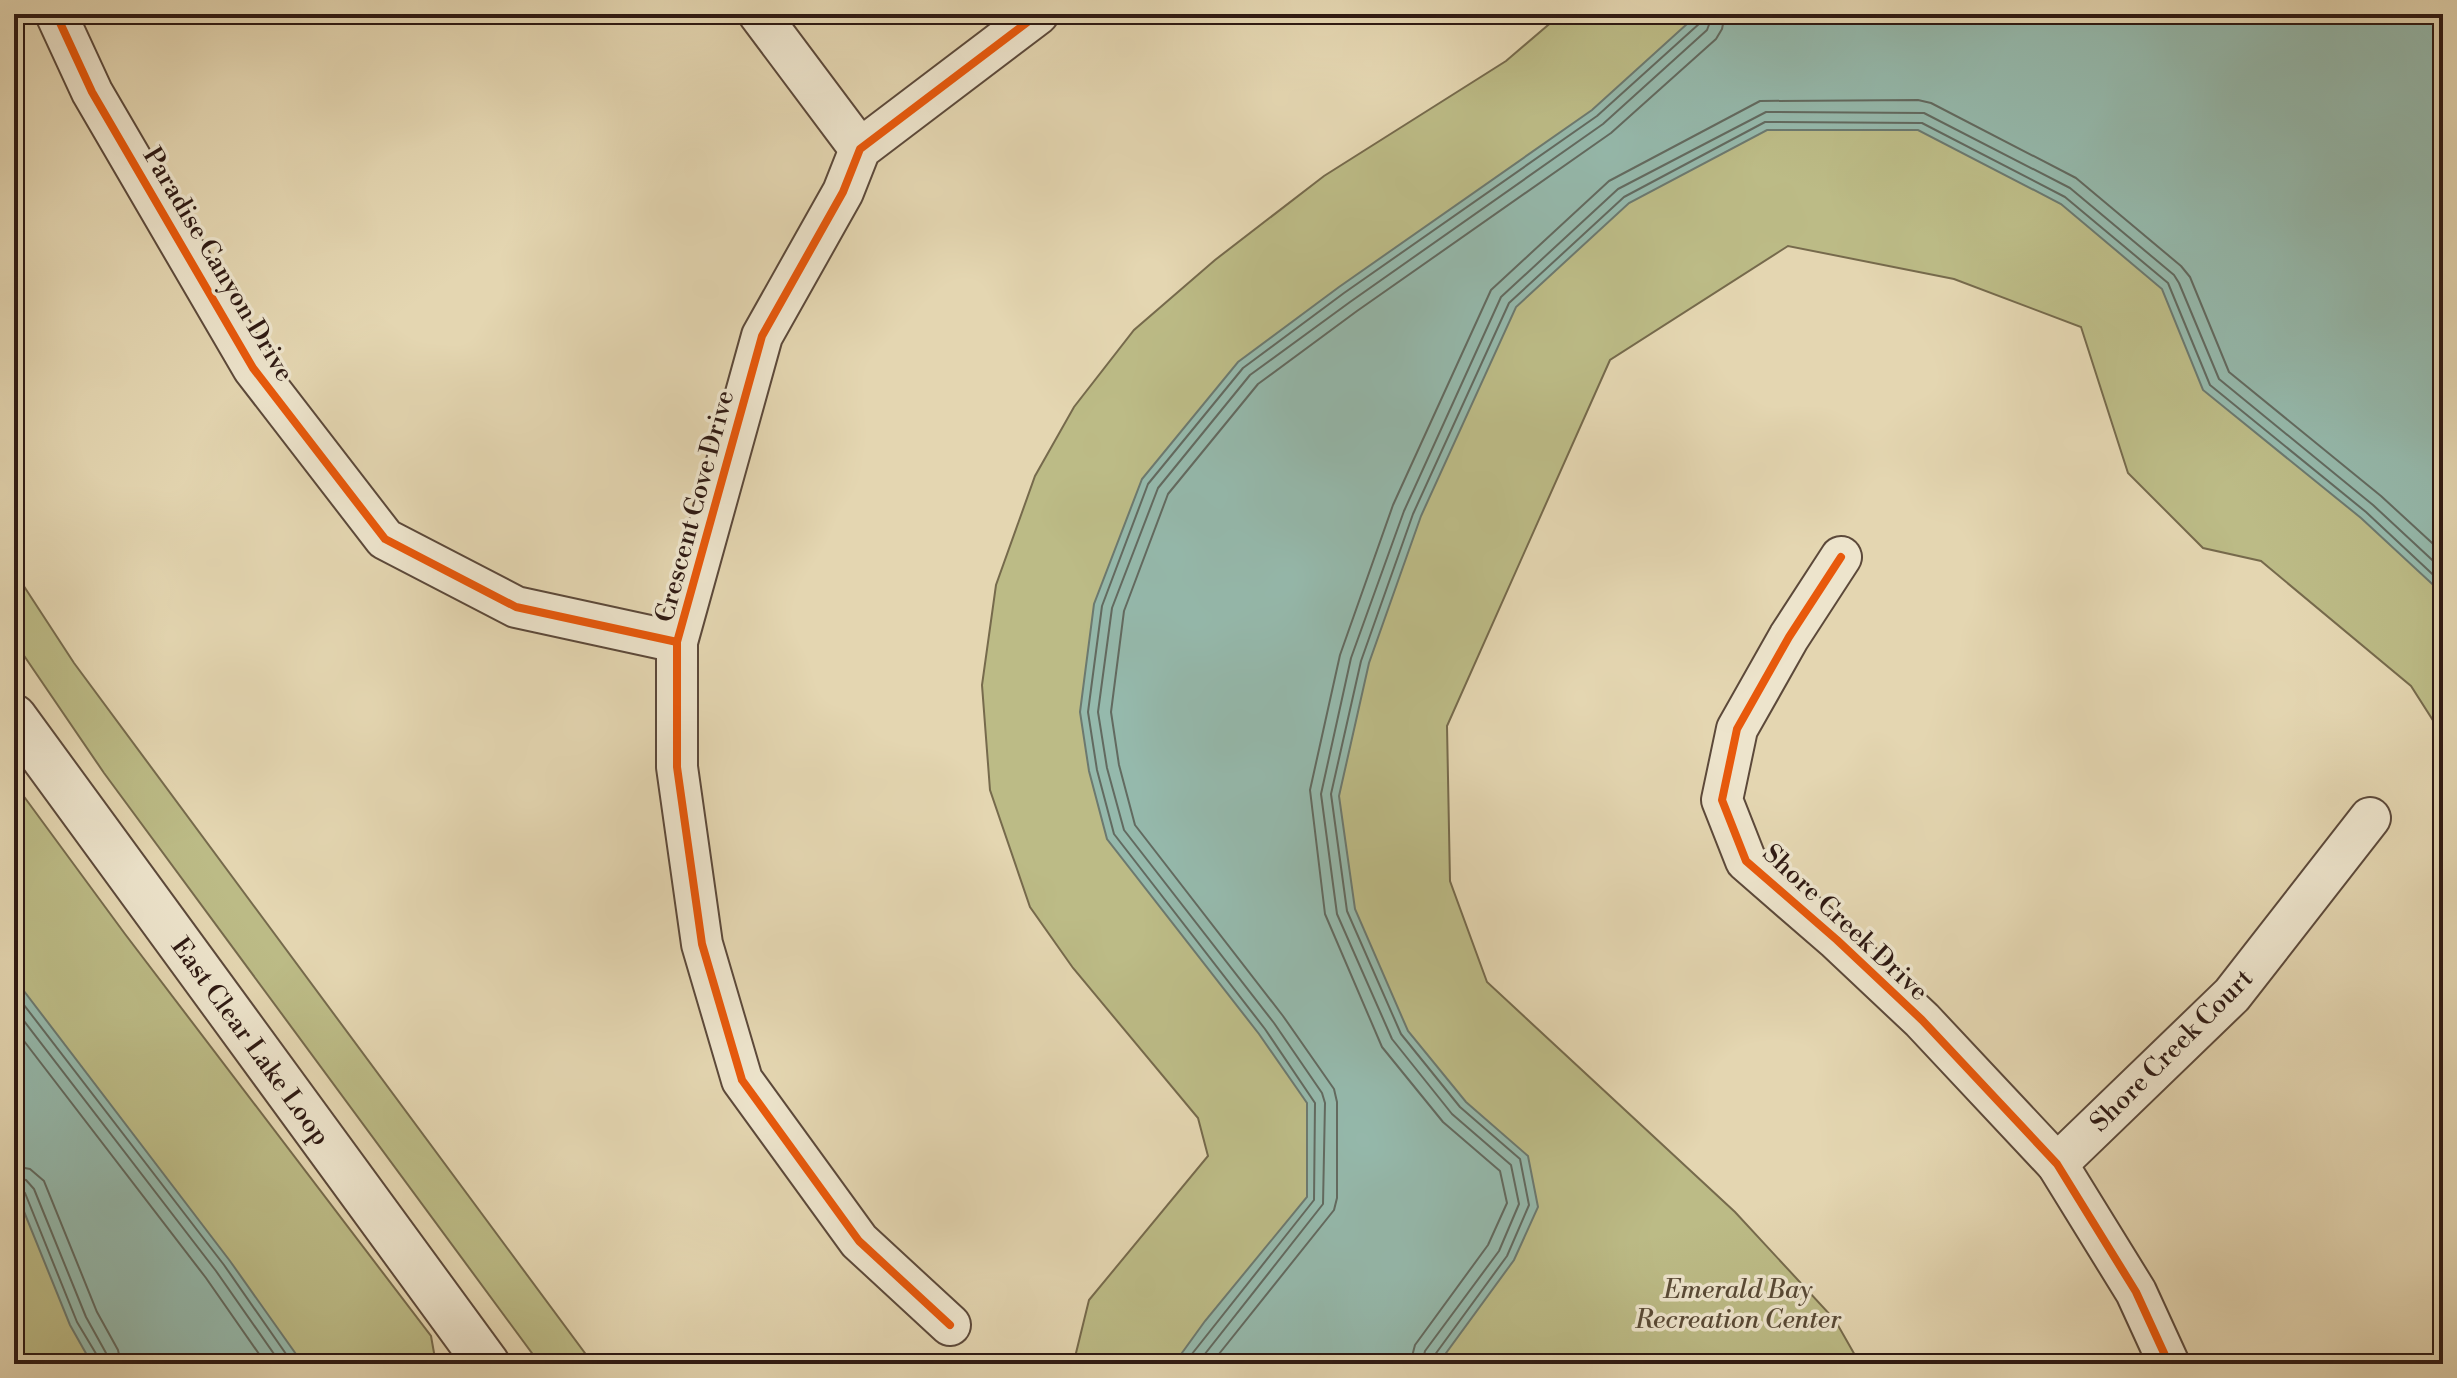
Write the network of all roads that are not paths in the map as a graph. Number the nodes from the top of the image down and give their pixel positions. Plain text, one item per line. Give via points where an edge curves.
1 (56, 14) edge
2 (759, 14) edge
3 (1038, 14) edge
4 (860, 149) junction
5 (1841, 557) dead end
6 (677, 642) junction
7 (14, 717) edge
8 (2370, 818) dead end
9 (2057, 1164) junction
10 (950, 1325) dead end
11 (487, 1364) edge
12 (2169, 1364) edge

1 - 6 street, Paradise Canyon Drive via 92,92 253,368 385,539 516,607
2 - 4 street
3 - 4 street
4 - 6 street, Crescent Cove Drive via 843,192 762,336
5 - 9 street, Shore Creek Drive via 1737,729 1722,800 1746,861 1922,1020
6 - 10 street, Crescent Cove Drive via 677,767 700,929 742,1080 859,1241
7 - 11 street, East Clear Lake Loop
8 - 9 street, Shore Creek Court via 2232,995
9 - 12 street, Shore Creek Drive via 2136,1292

